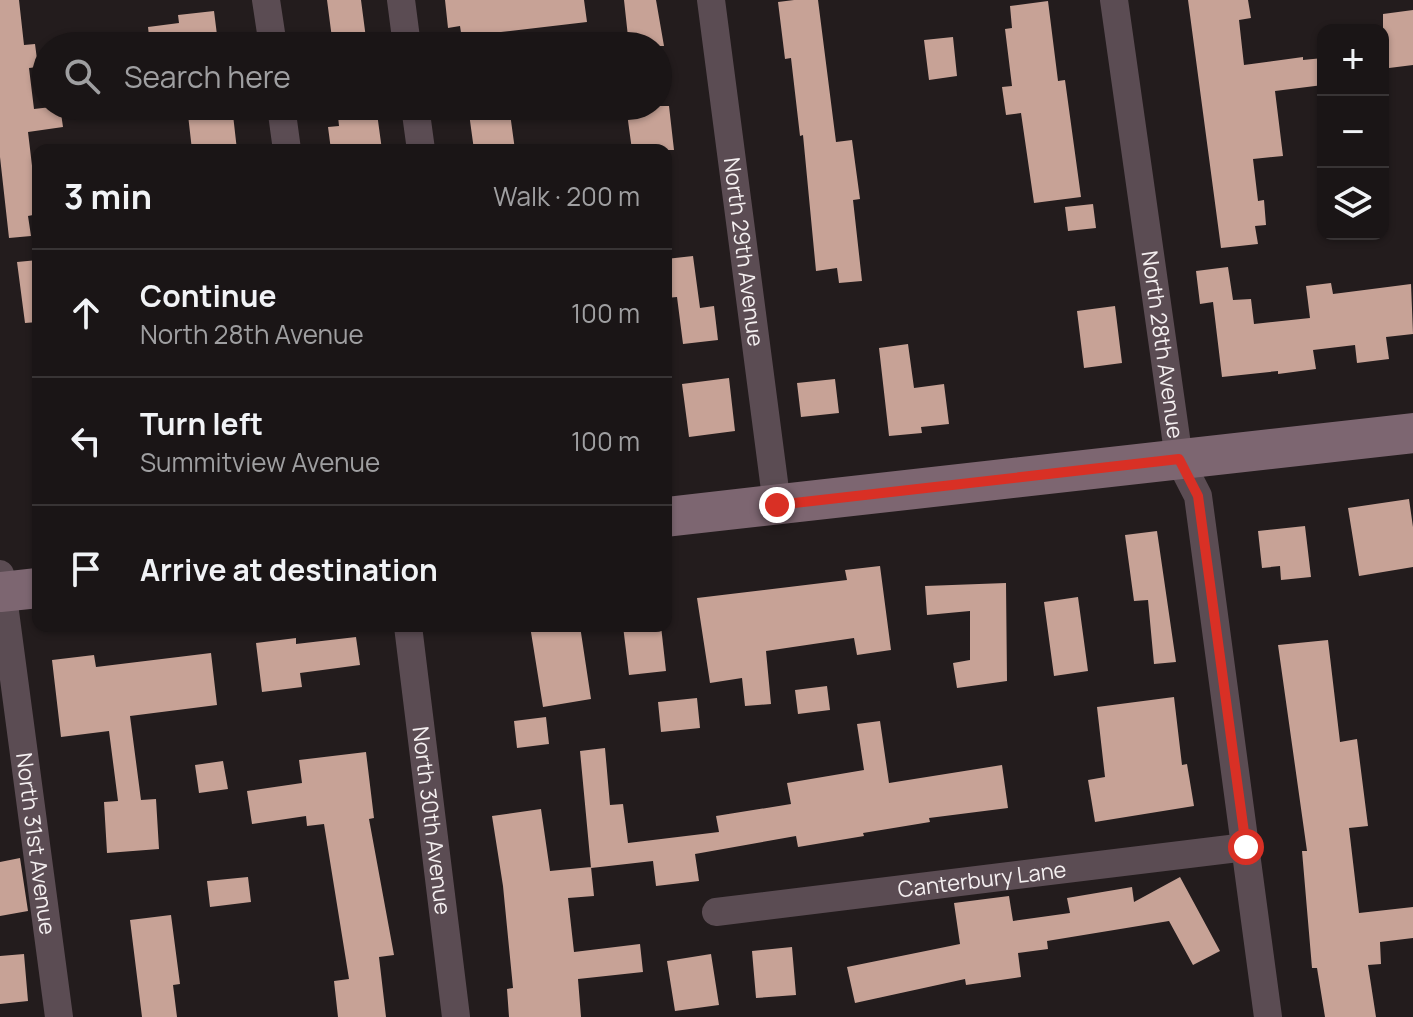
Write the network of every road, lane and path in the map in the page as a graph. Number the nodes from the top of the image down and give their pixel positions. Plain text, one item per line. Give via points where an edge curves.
1 (266, 0) edge
2 (401, 0) edge
3 (711, 0) edge
4 (1114, 0) edge
5 (271, 32) edge
6 (405, 32) edge
7 (283, 120) edge
8 (417, 120) edge
9 (286, 144) edge
10 (420, 144) edge
11 (1413, 433) edge
12 (1179, 459) junction
13 (777, 505) junction
14 (672, 516) edge
15 (10, 586) edge
16 (409, 632) edge
17 (1246, 847) junction
18 (716, 912) dead end
19 (59, 1017) edge
20 (456, 1017) edge
21 (1268, 1017) edge

1 - 5 street
2 - 6 street
3 - 13 street, North 29th Avenue
4 - 12 street, North 28th Avenue
7 - 9 street
8 - 10 street
11 - 12 main road
12 - 13 main road
12 - 17 street, North 28th Avenue via 1198,496
13 - 14 main road
15 - 19 street, North 31st Avenue
16 - 20 street, North 30th Avenue
17 - 18 street, Canterbury Lane
17 - 21 street, North 28th Avenue

